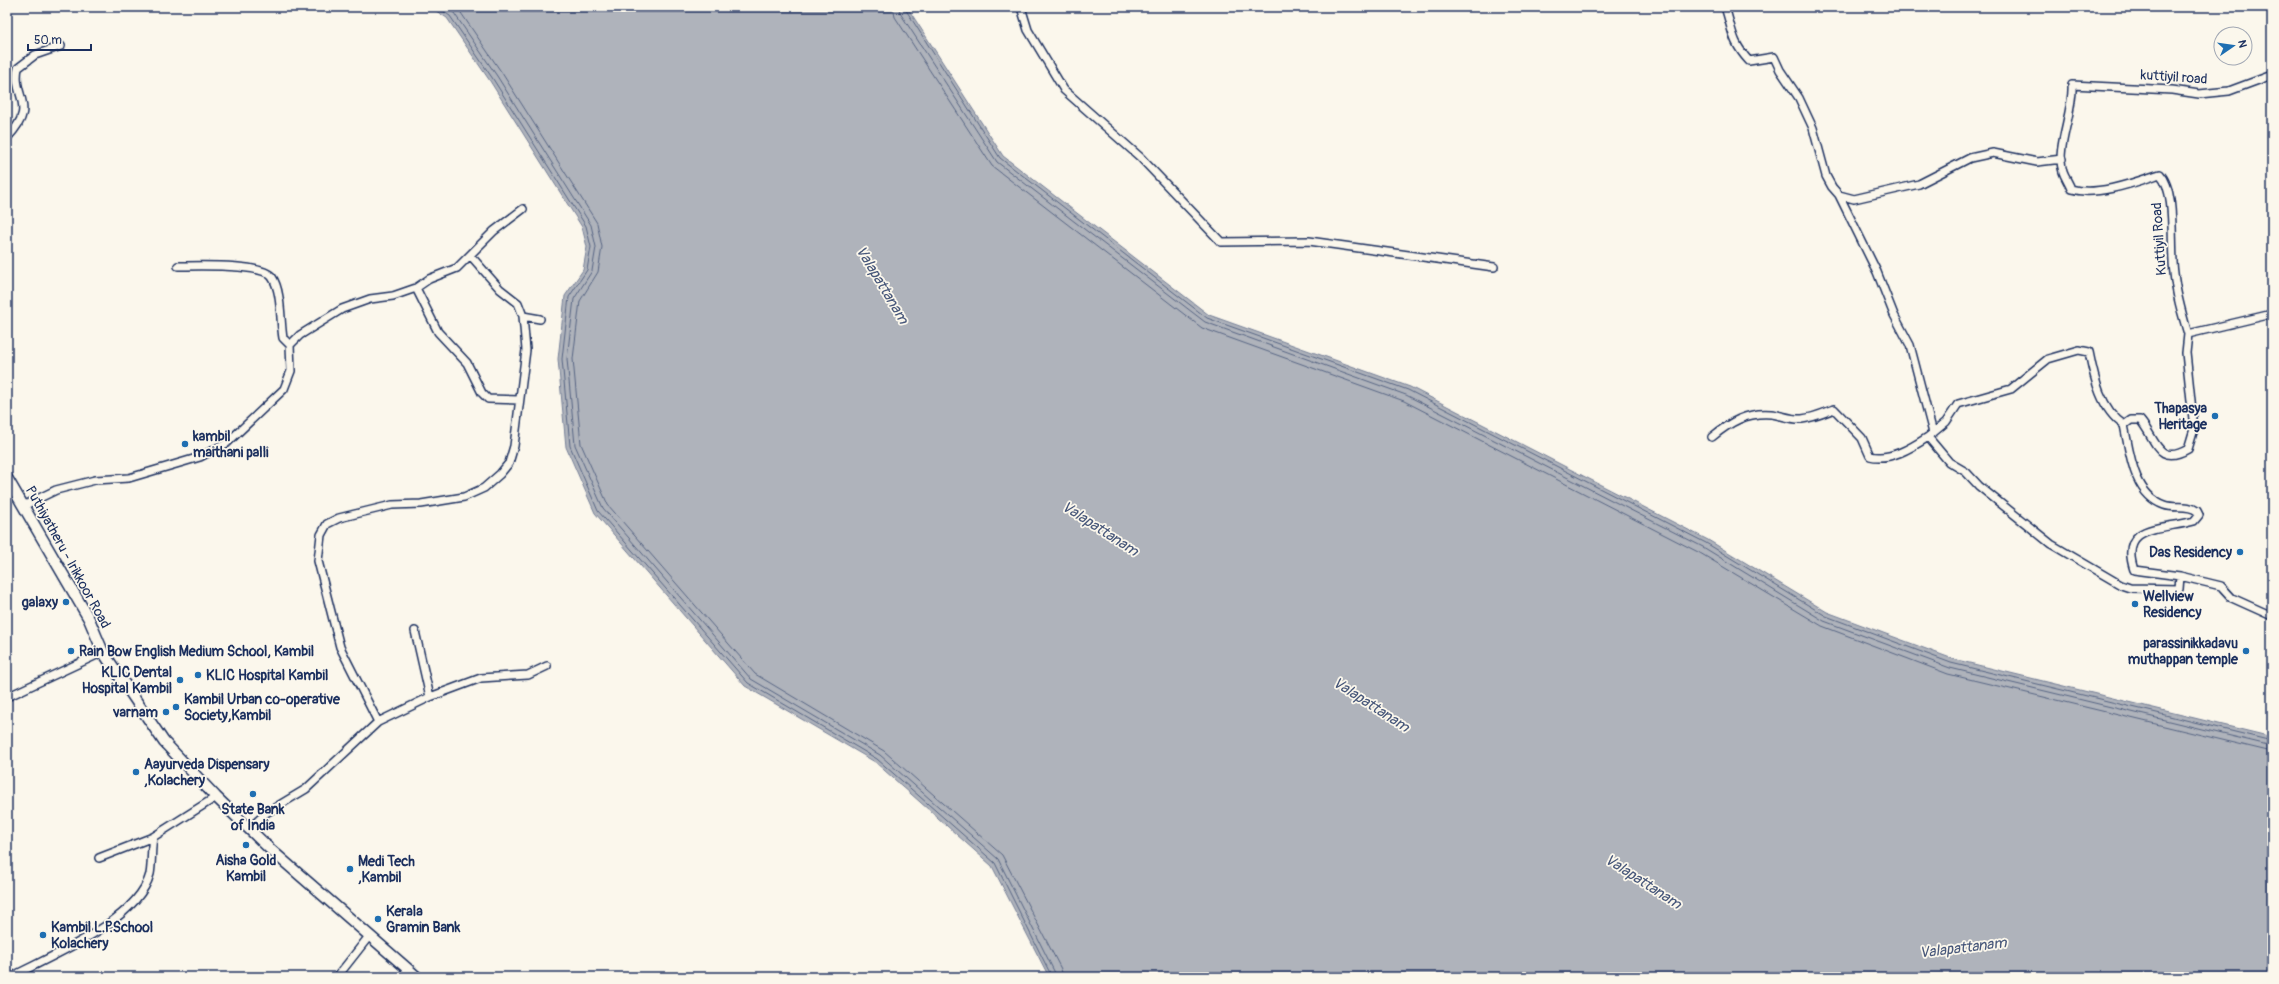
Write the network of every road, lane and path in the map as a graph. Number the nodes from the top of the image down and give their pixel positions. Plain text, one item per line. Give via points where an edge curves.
1 (1021, 7) edge
2 (1725, 7) edge
3 (61, 46) dead end
4 (2272, 75) edge
5 (2072, 85) joint
6 (7, 138) edge
7 (2062, 159) junction
8 (1839, 195) junction
9 (523, 209) dead end
10 (470, 255) junction
11 (178, 266) dead end
12 (1494, 267) dead end
13 (416, 288) junction
14 (2272, 314) edge
15 (523, 316) junction
16 (540, 319) dead end
17 (2188, 334) junction
18 (290, 345) junction
19 (519, 400) junction
20 (2124, 425) junction
21 (1930, 435) junction
22 (1712, 437) dead end
23 (7, 478) edge
24 (23, 506) junction
25 (2180, 576) junction
26 (2272, 616) edge
27 (415, 631) dead end
28 (103, 652) junction
29 (546, 666) dead end
30 (7, 696) edge
31 (430, 697) junction
32 (378, 722) junction
33 (211, 800) junction
34 (249, 829) junction
35 (153, 837) junction
36 (99, 858) dead end
37 (370, 935) junction
38 (11, 977) edge
39 (337, 977) edge
40 (417, 977) edge

1 - 12 street via 1028,30 1064,90 1140,157 1221,242 1309,241
2 - 8 street via 1730,31 1738,49 1749,61 1774,57 1799,98 1813,128 1826,176
3 - 6 street via 35,55 18,68 17,74 25,106 23,114
4 - 5 street, kuttiyil road via 2229,92 2198,94 2172,90
5 - 7 street, Kuttiyil Road via 2073,97
7 - 8 street via 2037,162 1993,153 1970,158 1919,184 1854,199
7 - 17 street, Kuttiyil Road via 2062,171 2071,189 2078,191 2095,192 2160,174 2165,179 2172,222 2174,274
8 - 21 street via 1910,345
9 - 10 street via 494,231
10 - 13 street via 457,268 429,279
10 - 15 street via 500,289 518,303
11 - 18 street via 225,267 266,272 272,277 279,300 283,338 287,345
13 - 18 street via 342,309 300,335
13 - 19 street via 438,332 467,363 482,394 488,399
14 - 17 street
15 - 16 street
15 - 19 street via 526,350
17 - 20 street via 2186,353 2194,429 2188,449 2176,455 2164,454 2156,447 2140,420 2131,420
18 - 24 street via 291,371 284,389 227,443 200,456 128,478 95,480 56,490
19 - 32 street via 514,446 509,463 484,488 464,497 422,504 392,505 339,518 327,524 321,535 318,560 340,647
20 - 21 street via 2113,415 2104,401 2097,386 2089,352 2079,350 2048,359 2011,388 1958,404 1946,422
20 - 25 street via 2134,469 2141,486 2164,506 2191,508 2198,511 2199,515 2194,521 2150,529 2136,538 2131,544 2130,556 2134,570
21 - 22 street via 1899,453 1878,458 1870,456 1862,438 1834,409 1801,420 1772,414 1744,417 1732,421
21 - 25 street via 1949,462 1966,472 1979,486 2051,544 2102,575 2130,588 2179,589
23 - 24 main road, Puthiyatheru - Irikkoor Road
24 - 28 main road, Puthiyatheru - Irikkoor Road via 89,619
25 - 26 street via 2221,586 2232,598
27 - 31 street
28 - 30 street
28 - 33 main road, Puthiyatheru - Irikkoor Road via 164,742
29 - 31 street via 528,675 481,678
31 - 32 street
32 - 34 street via 306,789 266,813
33 - 34 main road, Puthiyatheru - Irikkoor Road
33 - 35 street
34 - 37 main road, Puthiyatheru - Irikkoor Road
35 - 36 street
35 - 38 street via 150,874 140,894 112,922 56,955
37 - 39 street
37 - 40 main road, Puthiyatheru - Irikkoor Road

